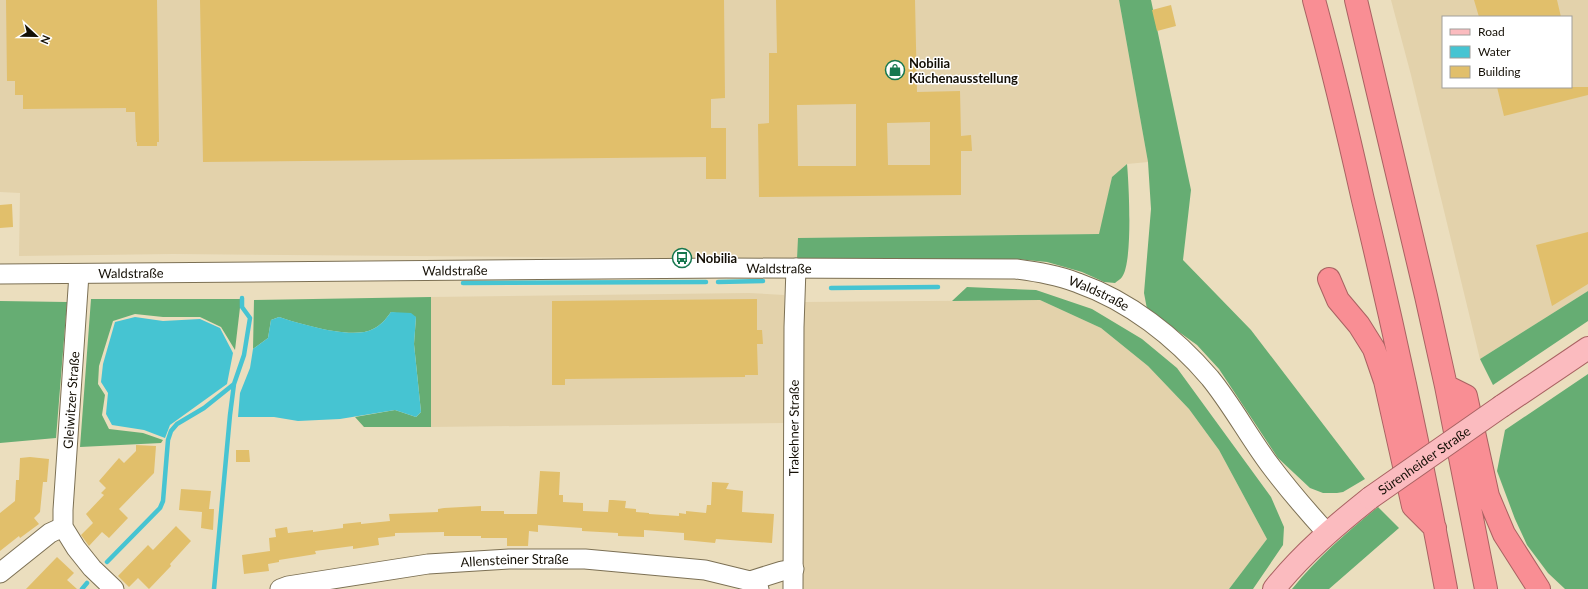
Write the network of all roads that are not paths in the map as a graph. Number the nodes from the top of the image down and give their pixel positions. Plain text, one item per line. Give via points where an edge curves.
1 (1314, 0) edge
2 (1356, 0) edge
3 (796, 268) junction
4 (0, 274) edge
5 (79, 274) junction
6 (1329, 279) dead end
7 (1588, 348) edge
8 (1446, 386) junction
9 (63, 527) junction
10 (1434, 528) junction
11 (1327, 533) junction
12 (794, 568) junction
13 (0, 573) edge
14 (755, 585) edge
15 (114, 589) edge
16 (280, 589) edge
17 (793, 589) edge
18 (1274, 589) edge
19 (1446, 589) edge
20 (1486, 589) edge
21 (1538, 589) edge

1 - 10 highway via 1388,304
2 - 8 highway
3 - 5 street, Waldstraße
3 - 11 street, Waldstraße via 1016,269 1077,282 1101,292 1153,324 1190,356 1210,378 1270,465
3 - 12 street, Trakehner Straße
4 - 5 street, Waldstraße
5 - 9 street, Gleiwitzer Straße
6 - 10 highway via 1338,300 1359,325 1374,349 1385,381 1413,506
7 - 11 main road, Sürenheider Straße, bridge via 1370,498
8 - 20 highway
8 - 21 highway via 1466,396 1488,496 1504,534
9 - 13 street via 50,533
9 - 15 street via 92,568
10 - 19 highway
11 - 18 main road, Sürenheider Straße via 1290,569
12 - 14 street, Allensteiner Straße via 782,570
12 - 17 street, Trakehner Straße
14 - 16 street, Allensteiner Straße via 704,570 673,566 585,559 510,559 428,564

